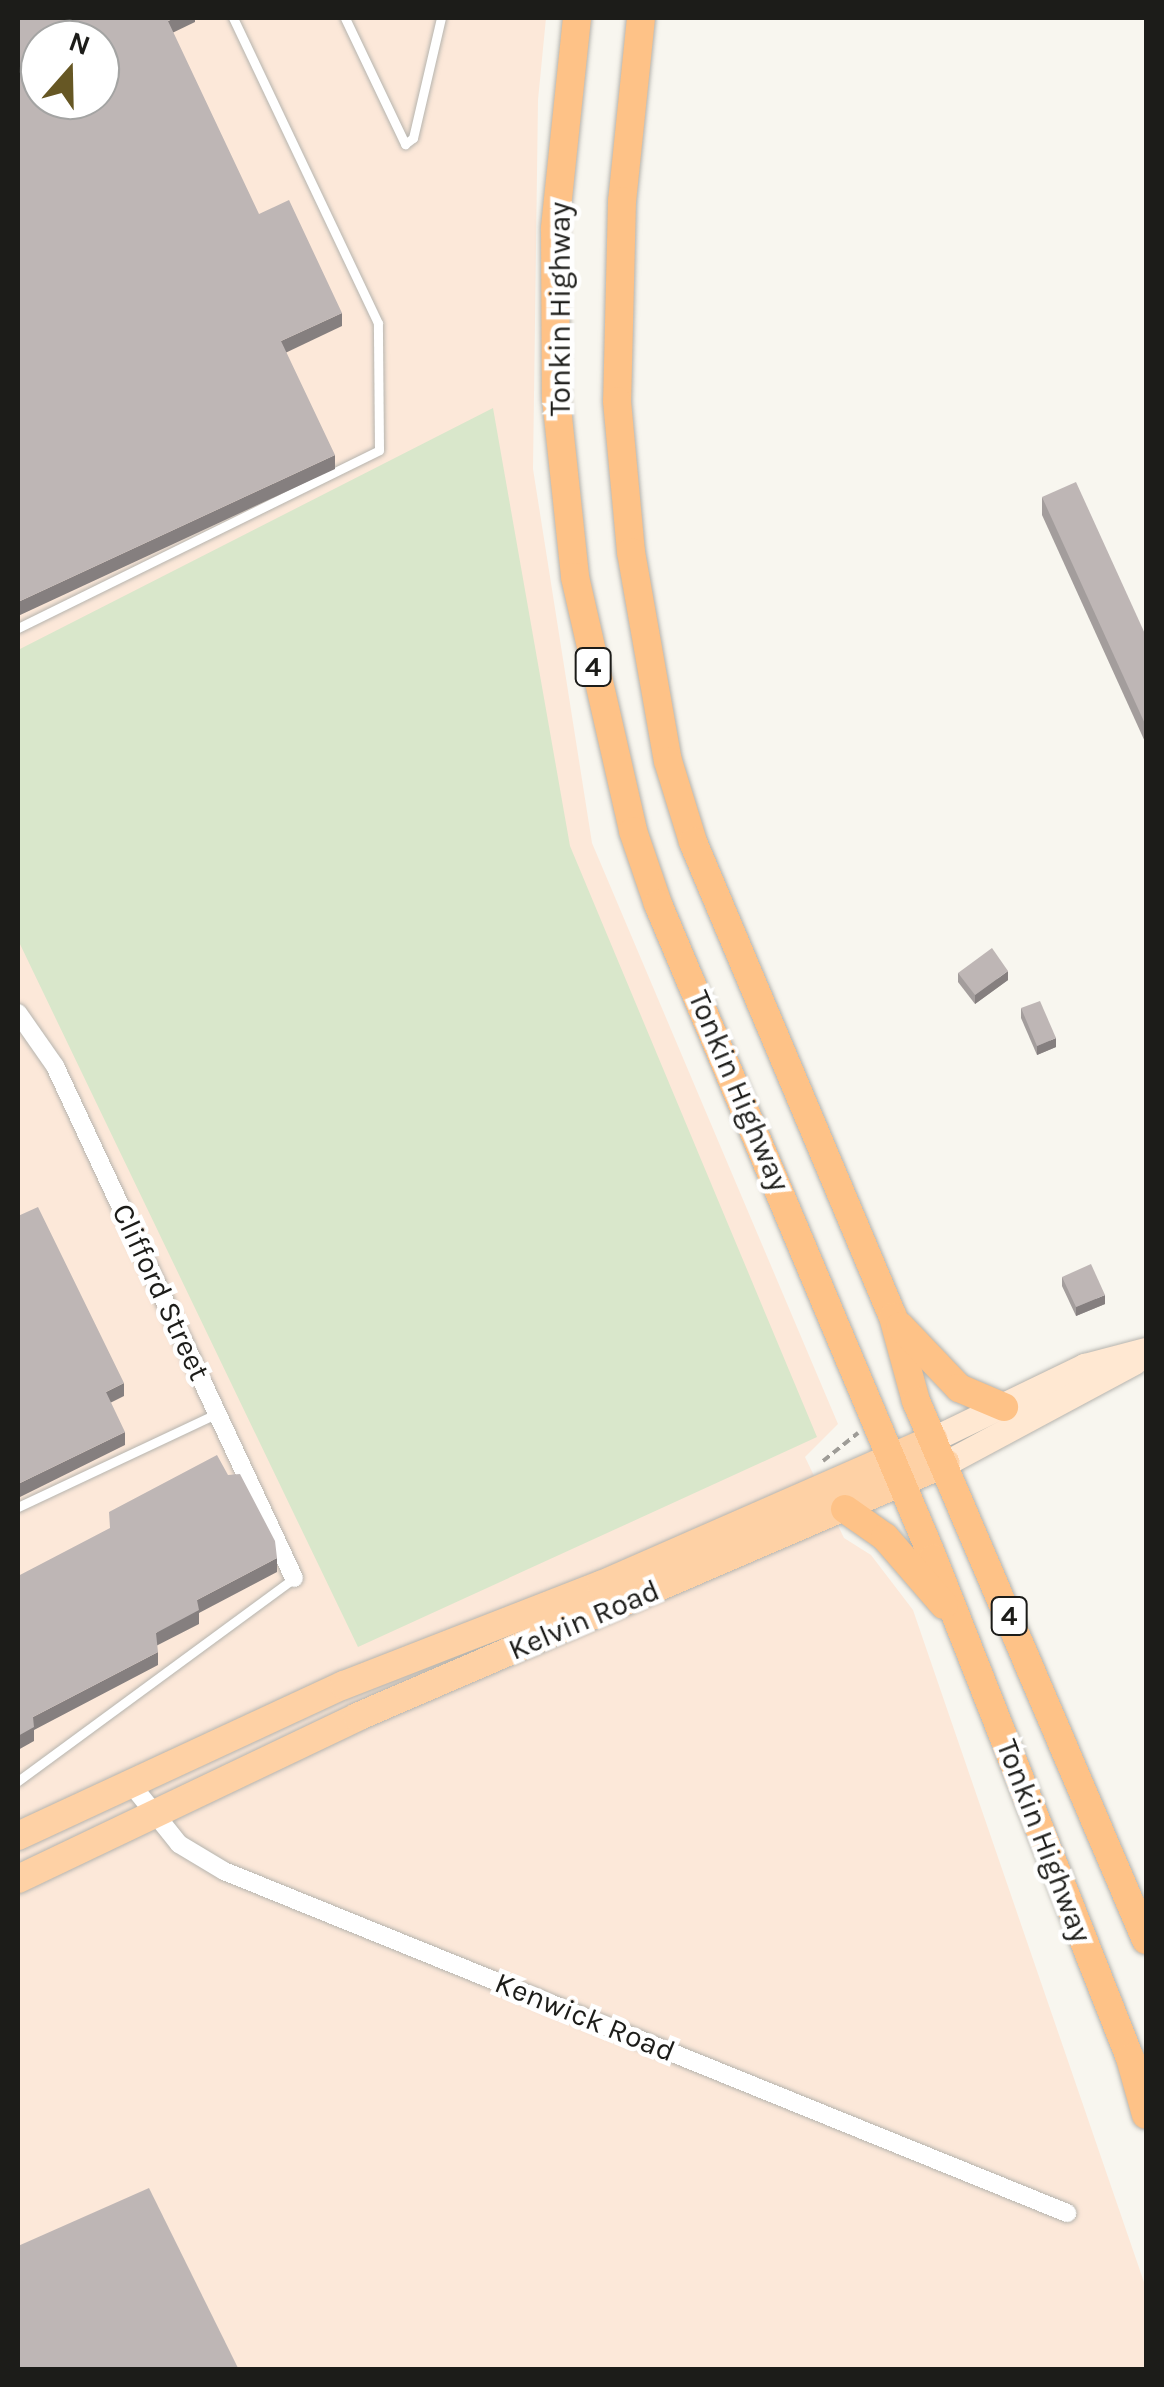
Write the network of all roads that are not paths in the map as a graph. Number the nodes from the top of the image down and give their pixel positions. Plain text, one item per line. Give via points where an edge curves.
1 (233, 18) edge
2 (345, 18) edge
3 (441, 18) edge
4 (577, 18) edge
5 (642, 18) edge
6 (18, 628) edge
7 (18, 1013) edge
8 (892, 1317) junction
9 (1146, 1352) edge
10 (1004, 1407) junction
11 (218, 1413) junction
12 (939, 1451) junction
13 (890, 1456) junction
14 (902, 1485) junction
15 (18, 1507) edge
16 (845, 1509) junction
17 (294, 1578) joint
18 (958, 1621) junction
19 (18, 1781) edge
20 (132, 1784) junction
21 (151, 1816) junction
22 (18, 1836) edge
23 (18, 1879) edge
24 (1146, 1940) edge
25 (1146, 2115) edge
26 (1067, 2213) dead end

1 - 6 lane via 378,323 379,450
2 - 3 lane via 405,144 413,138
4 - 13 highway, Tonkin Highway / 4 via 553,314 575,577 596,678 658,904
5 - 8 highway, Tonkin Highway / 4 via 622,201 616,401 631,552 656,700 693,842
7 - 11 street, Clifford Street via 55,1066
8 - 10 highway via 959,1388
8 - 12 highway, Tonkin Highway / 4
9 - 10 main road, Kelvin Road via 1084,1366
9 - 12 main road, Kelvin Road
10 - 12 main road, Kelvin Road
11 - 15 lane
11 - 17 street, Clifford Street
12 - 13 main road, Kelvin Road
12 - 14 main road, Kelvin Road
12 - 24 highway, Tonkin Highway / 4
13 - 14 highway, Tonkin Highway / 4
13 - 20 main road, Kelvin Road via 602,1585 344,1684
14 - 16 main road, Kelvin Road
14 - 18 highway, Tonkin Highway / 4
16 - 18 highway via 884,1538
16 - 21 main road, Kelvin Road via 357,1717
17 - 19 lane
18 - 25 highway, Tonkin Highway / 4 via 1130,2058
20 - 21 street, Kenwick Road
20 - 22 main road, Kelvin Road
21 - 23 main road, Kelvin Road
21 - 26 street, Kenwick Road via 179,1844 224,1870

